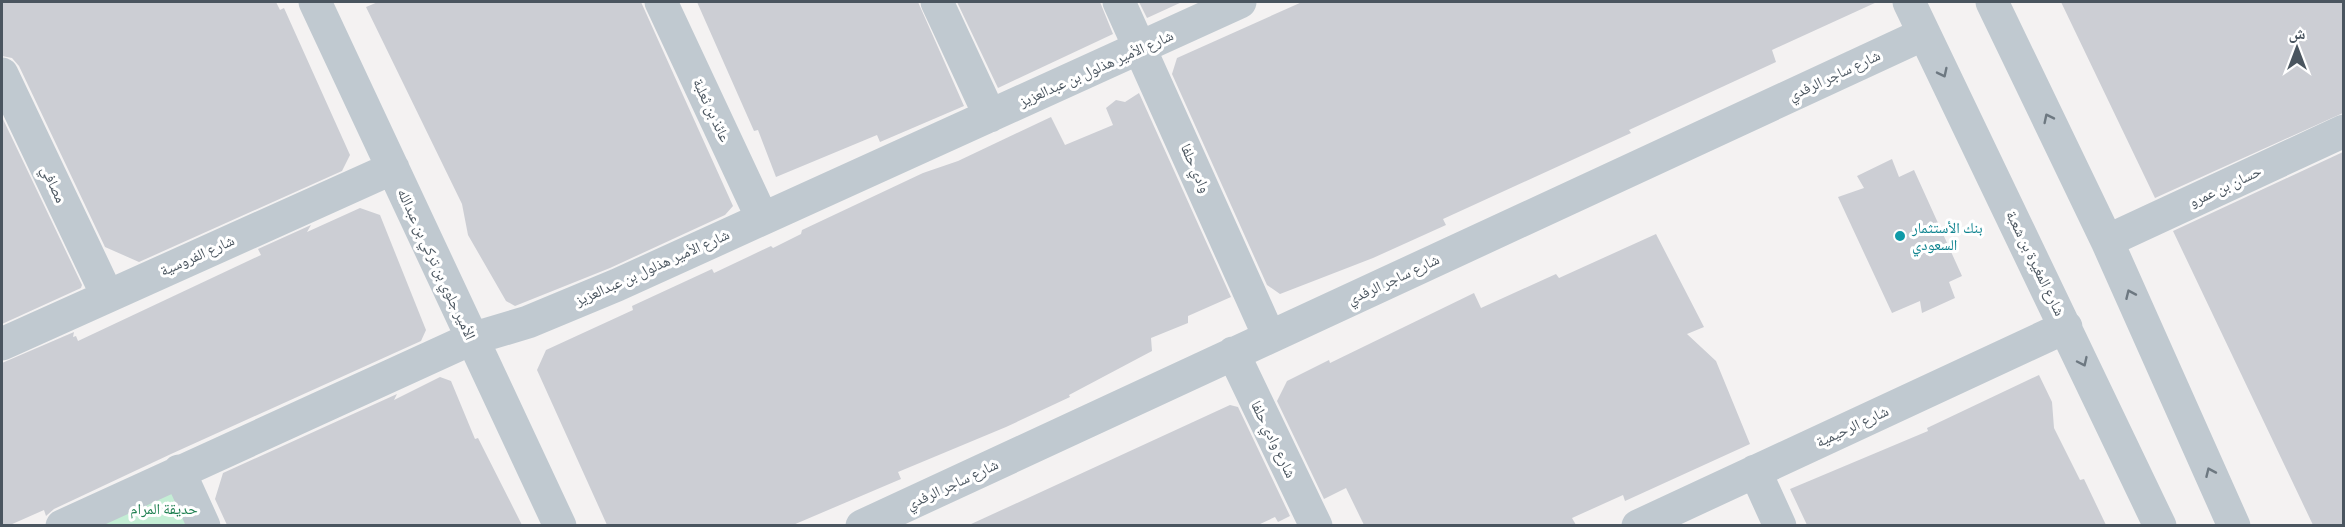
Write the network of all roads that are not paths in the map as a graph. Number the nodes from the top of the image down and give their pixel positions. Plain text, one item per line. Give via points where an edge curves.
1 (315, 2) edge
2 (661, 2) edge
3 (937, 2) edge
4 (1119, 2) edge
5 (1240, 2) edge
6 (1909, 2) edge
7 (1992, 2) edge
8 (1924, 34) junction
9 (1141, 49) junction
10 (2, 74) edge
11 (990, 116) junction
12 (2343, 131) edge
13 (393, 168) junction
14 (762, 218) junction
15 (2107, 241) junction
16 (107, 295) junction
17 (2066, 327) junction
18 (1269, 336) junction
19 (471, 339) junction
20 (2, 344) edge
21 (1233, 353) junction
22 (179, 471) junction
23 (1755, 471) junction
24 (62, 525) edge
25 (204, 525) edge
26 (560, 525) edge
27 (862, 525) edge
28 (1316, 525) edge
29 (1638, 525) edge
30 (1780, 525) edge
31 (2160, 525) edge
32 (2234, 525) edge

1 - 13 street, الأمير جلوي بن تركي بن عبدالله
2 - 14 street, عائذ بن ثعلبة
3 - 11 street
4 - 9 street, وادي حلفا
5 - 9 street, شارع الأمير هذلول بن عبدالعزيز
6 - 8 street, شارع المغيرة بن شعبة
15 -> 7 street
8 -> 17 street, شارع المغيرة بن شعبة
8 - 18 street, شارع ساجر الرفدي
9 - 11 street, شارع الأمير هذلول بن عبدالعزيز
9 - 18 street, وادي حلفا
10 - 16 street, مصافي
11 - 14 street, شارع الأمير هذلول بن عبدالعزيز
12 - 15 street, حسان بن عمرو
13 - 16 street, شارع الفروسية
13 - 19 street, الأمير جلوي بن تركي بن عبدالله
14 - 19 street, شارع الأمير هذلول بن عبدالعزيز via 617,285 528,322
32 -> 15 street
16 - 20 street, شارع الفروسية
17 - 23 street, شارع الرحيمية
17 -> 31 street, شارع المغيرة بن شعبة
18 - 21 street, شارع ساجر الرفدي
19 - 22 street, شارع الأمير هذلول بن عبدالعزيز
19 - 26 street, الأمير جلوي بن تركي بن عبدالله
21 - 27 street, شارع ساجر الرفدي
21 - 28 street, شارع وادي حلفا
22 - 24 street, شارع الأمير هذلول بن عبدالعزيز
22 - 25 street
23 - 29 street, شارع الرحيمية
23 - 30 street

